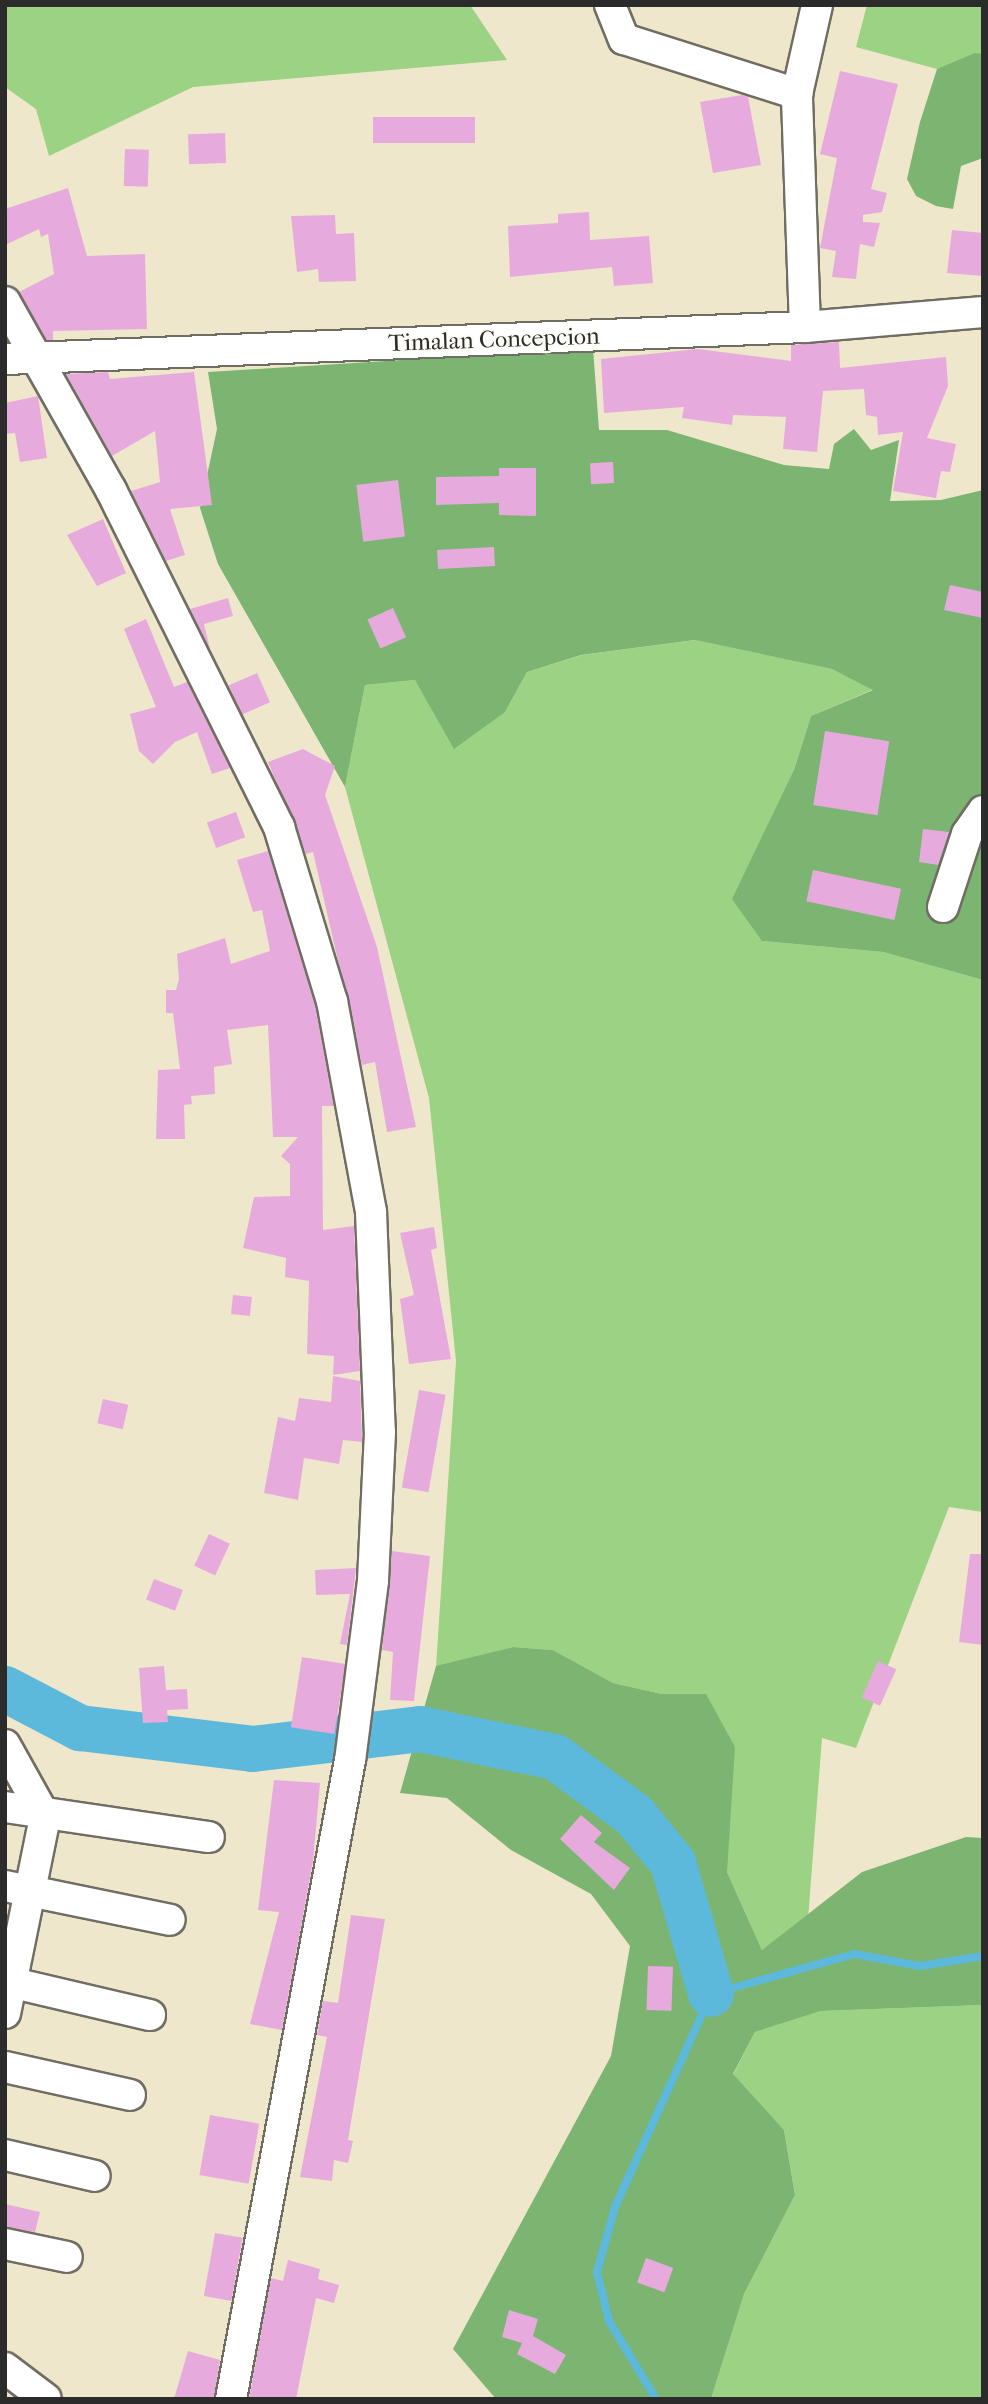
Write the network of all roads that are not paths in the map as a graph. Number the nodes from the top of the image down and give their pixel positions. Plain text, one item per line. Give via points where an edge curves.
1 (610, 5) edge
2 (817, 5) edge
3 (797, 94) junction
4 (5, 302) edge
5 (983, 312) edge
6 (805, 327) junction
7 (37, 358) junction
8 (5, 359) edge
9 (983, 811) edge
10 (943, 907) dead end
11 (5, 1745) edge
12 (5, 1807) edge
13 (45, 1817) junction
14 (209, 1837) dead end
15 (18, 1889) edge
16 (170, 1920) dead end
17 (8, 1982) edge
18 (5, 2012) edge
19 (149, 2015) dead end
20 (5, 2067) edge
21 (130, 2095) dead end
22 (5, 2155) edge
23 (95, 2176) dead end
24 (5, 2244) edge
25 (67, 2257) dead end
26 (231, 2399) edge

1 - 3 street via 624,39
2 - 3 street
3 - 6 street
4 - 7 street
5 - 6 street, Timalan Concepcion
6 - 7 street, Timalan Concepcion
7 - 8 street, Timalan Concepcion
7 - 26 street via 279,827 332,1001 371,1212 377,1284 373,1581 350,1760
9 - 10 street via 967,834
11 - 13 street
12 - 13 street
13 - 14 street
13 - 15 street
15 - 16 street
15 - 17 street
17 - 18 street
17 - 19 street
20 - 21 street
22 - 23 street
24 - 25 street

